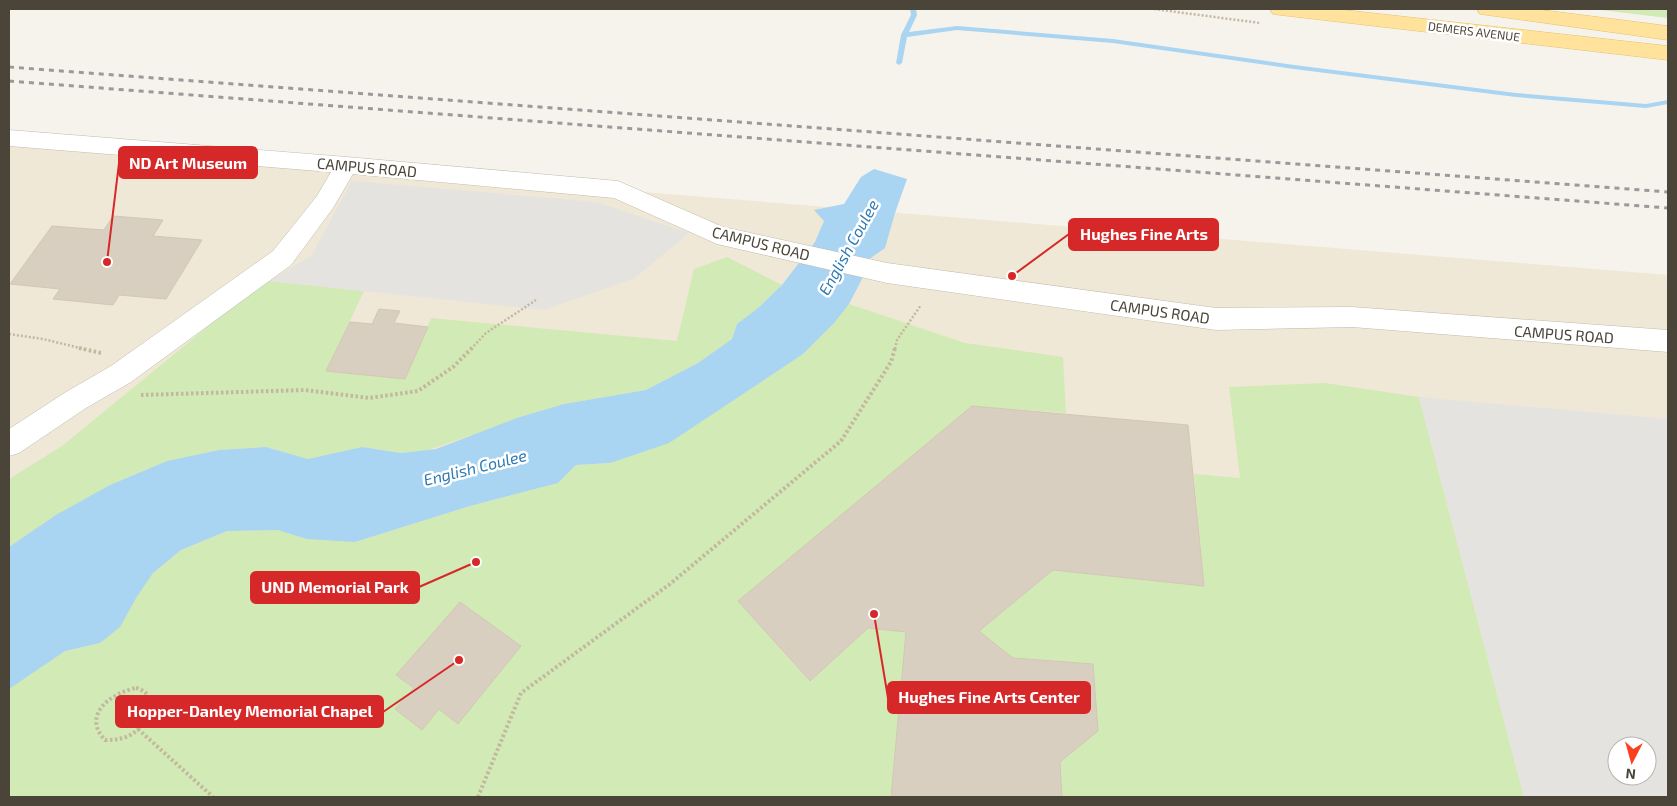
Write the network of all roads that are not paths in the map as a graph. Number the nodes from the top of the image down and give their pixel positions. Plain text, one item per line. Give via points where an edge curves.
1 (1280, 9) edge
2 (1487, 9) edge
3 (1668, 32) edge
4 (1668, 53) edge
5 (9, 138) edge
6 (347, 165) junction
7 (1668, 341) edge
8 (9, 444) edge

1 - 4 main road, DEMERS AVENUE
2 - 3 main road, DEMERS AVENUE
5 - 6 street, CAMPUS ROAD
6 - 7 street, CAMPUS ROAD via 618,190 717,235 887,273 1216,319 1352,317
6 - 8 street via 325,202 282,258 121,374

